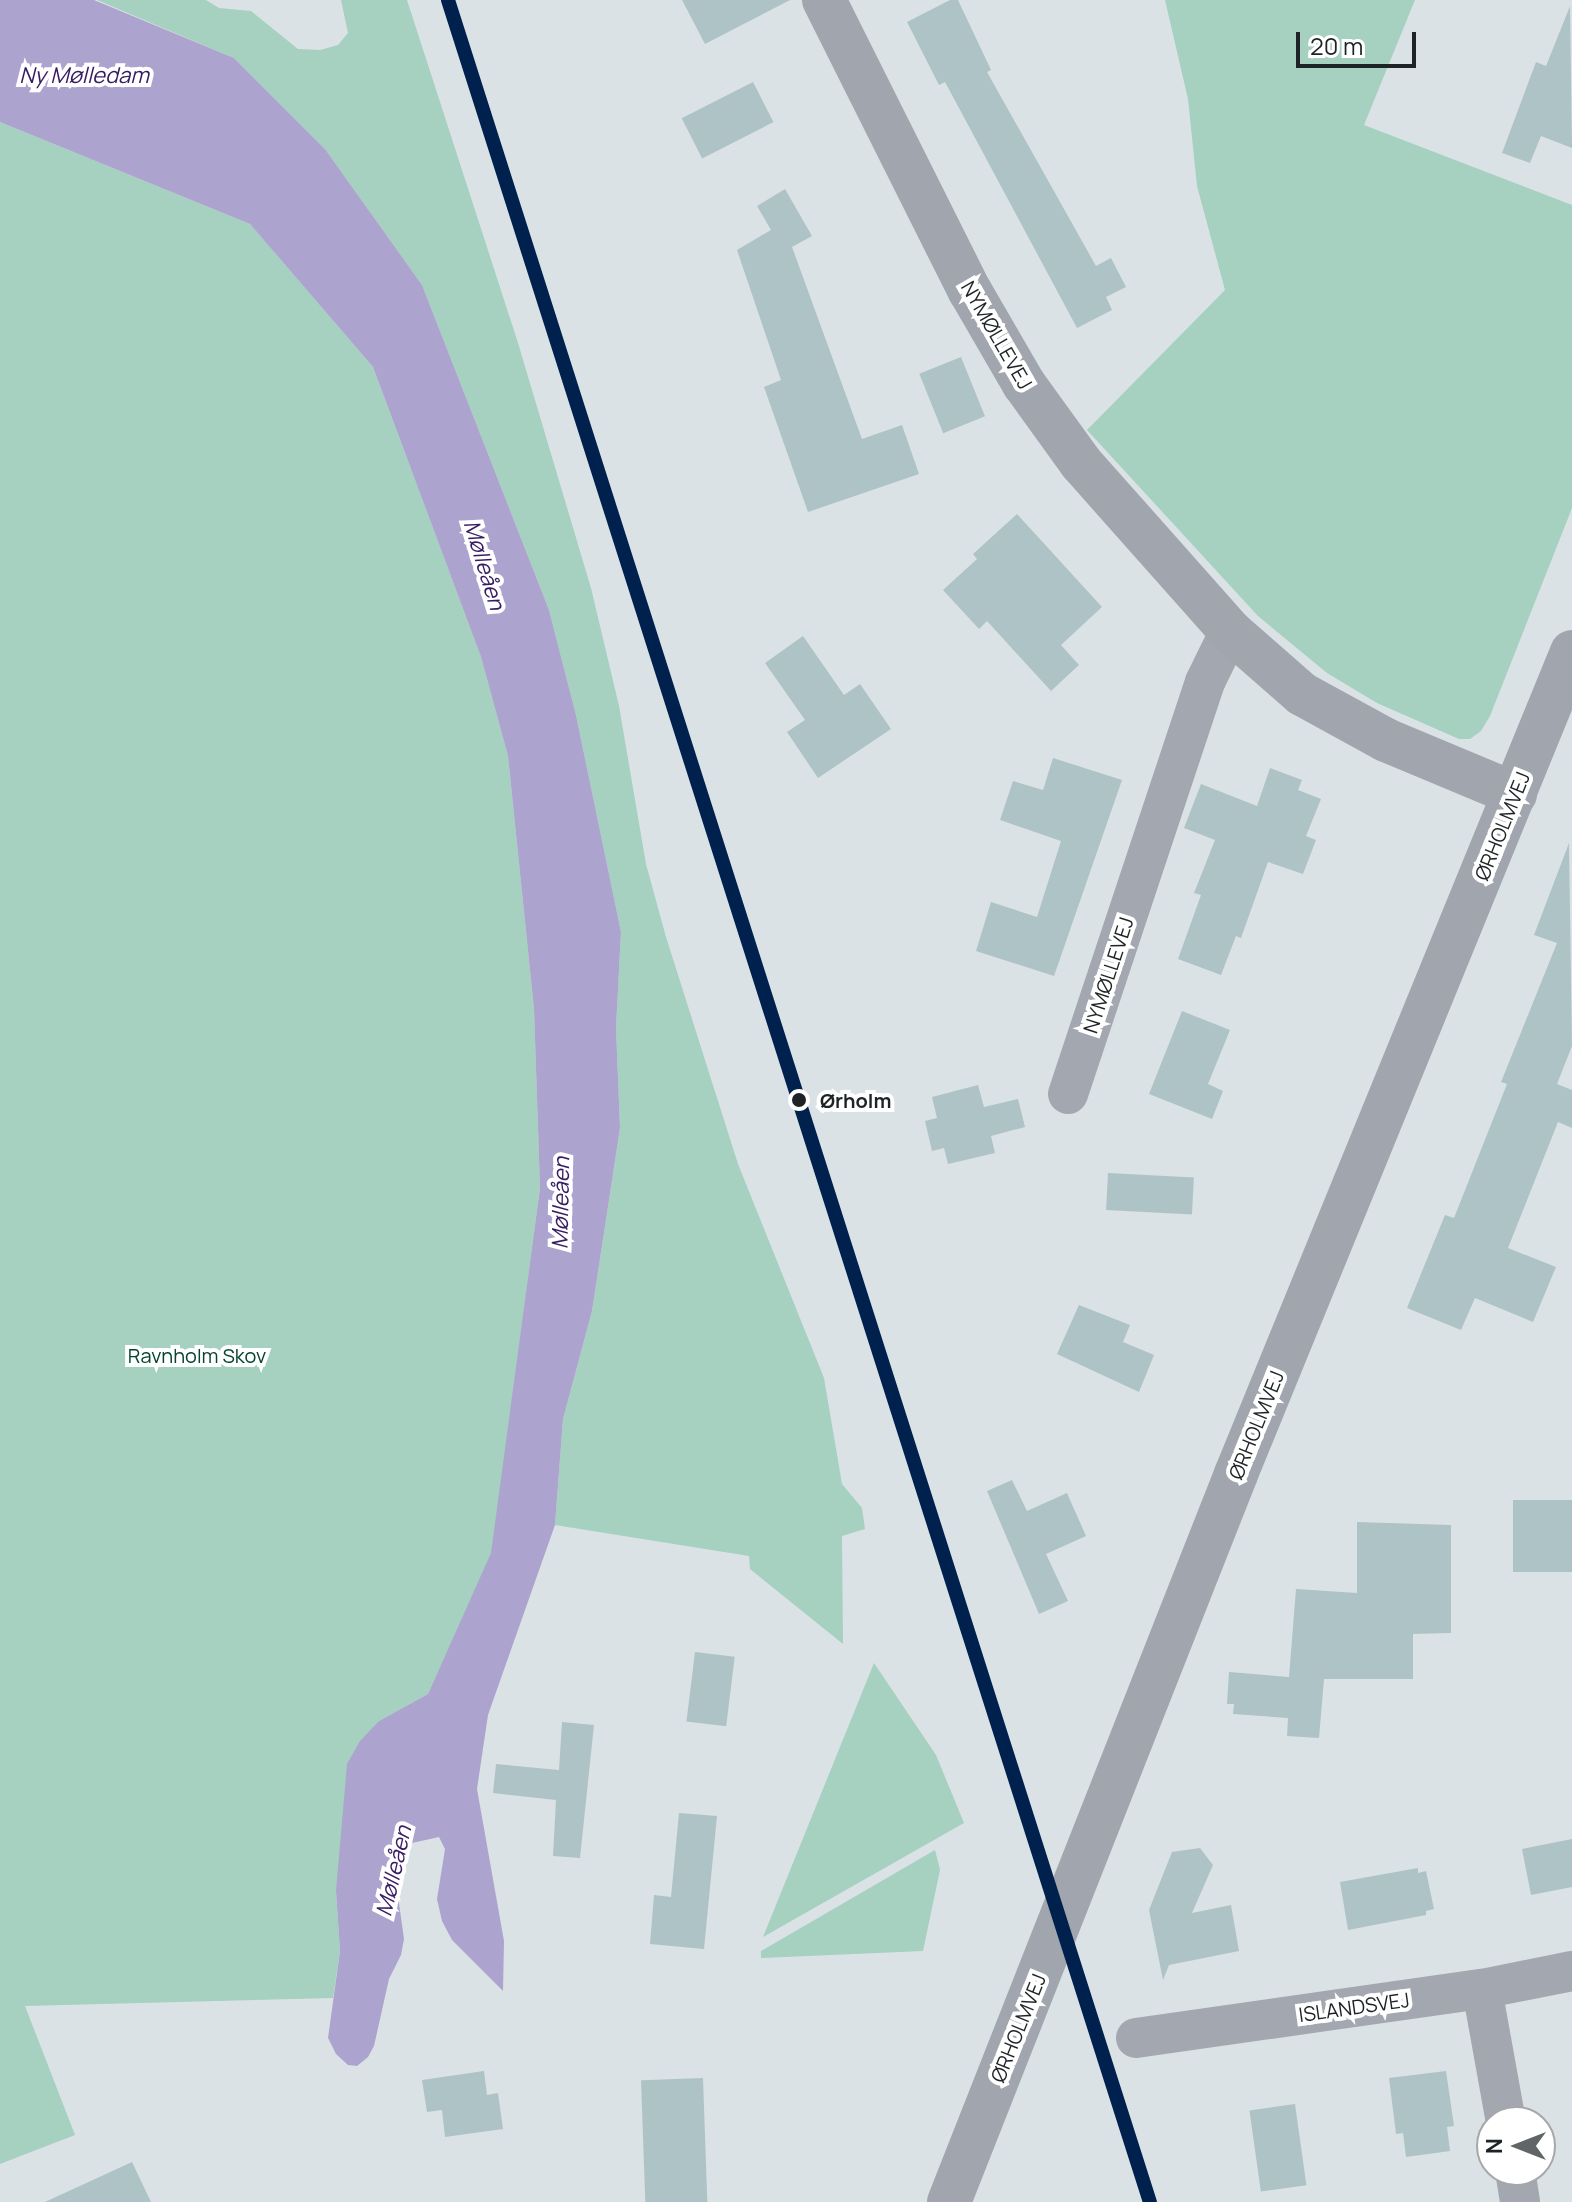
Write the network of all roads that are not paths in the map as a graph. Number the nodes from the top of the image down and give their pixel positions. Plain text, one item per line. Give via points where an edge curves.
1 (824, 0) edge
2 (1230, 631) junction
3 (1572, 652) edge
4 (1515, 794) junction
5 (1068, 1094) dead end
6 (1572, 1971) edge
7 (1482, 1989) junction
8 (1136, 2038) dead end
9 (1503, 2106) edge
10 (949, 2202) edge

1 - 2 street, NYMØLLEVEJ via 970,291 1024,384 1081,463
2 - 4 street, NYMØLLEVEJ via 1302,694 1386,740
2 - 5 street, NYMØLLEVEJ via 1205,682
3 - 4 street, ØRHOLMVEJ
4 - 10 street, ØRHOLMVEJ via 1236,1474
6 - 7 street, ISLANDSVEJ
7 - 8 street, ISLANDSVEJ
7 - 9 street

